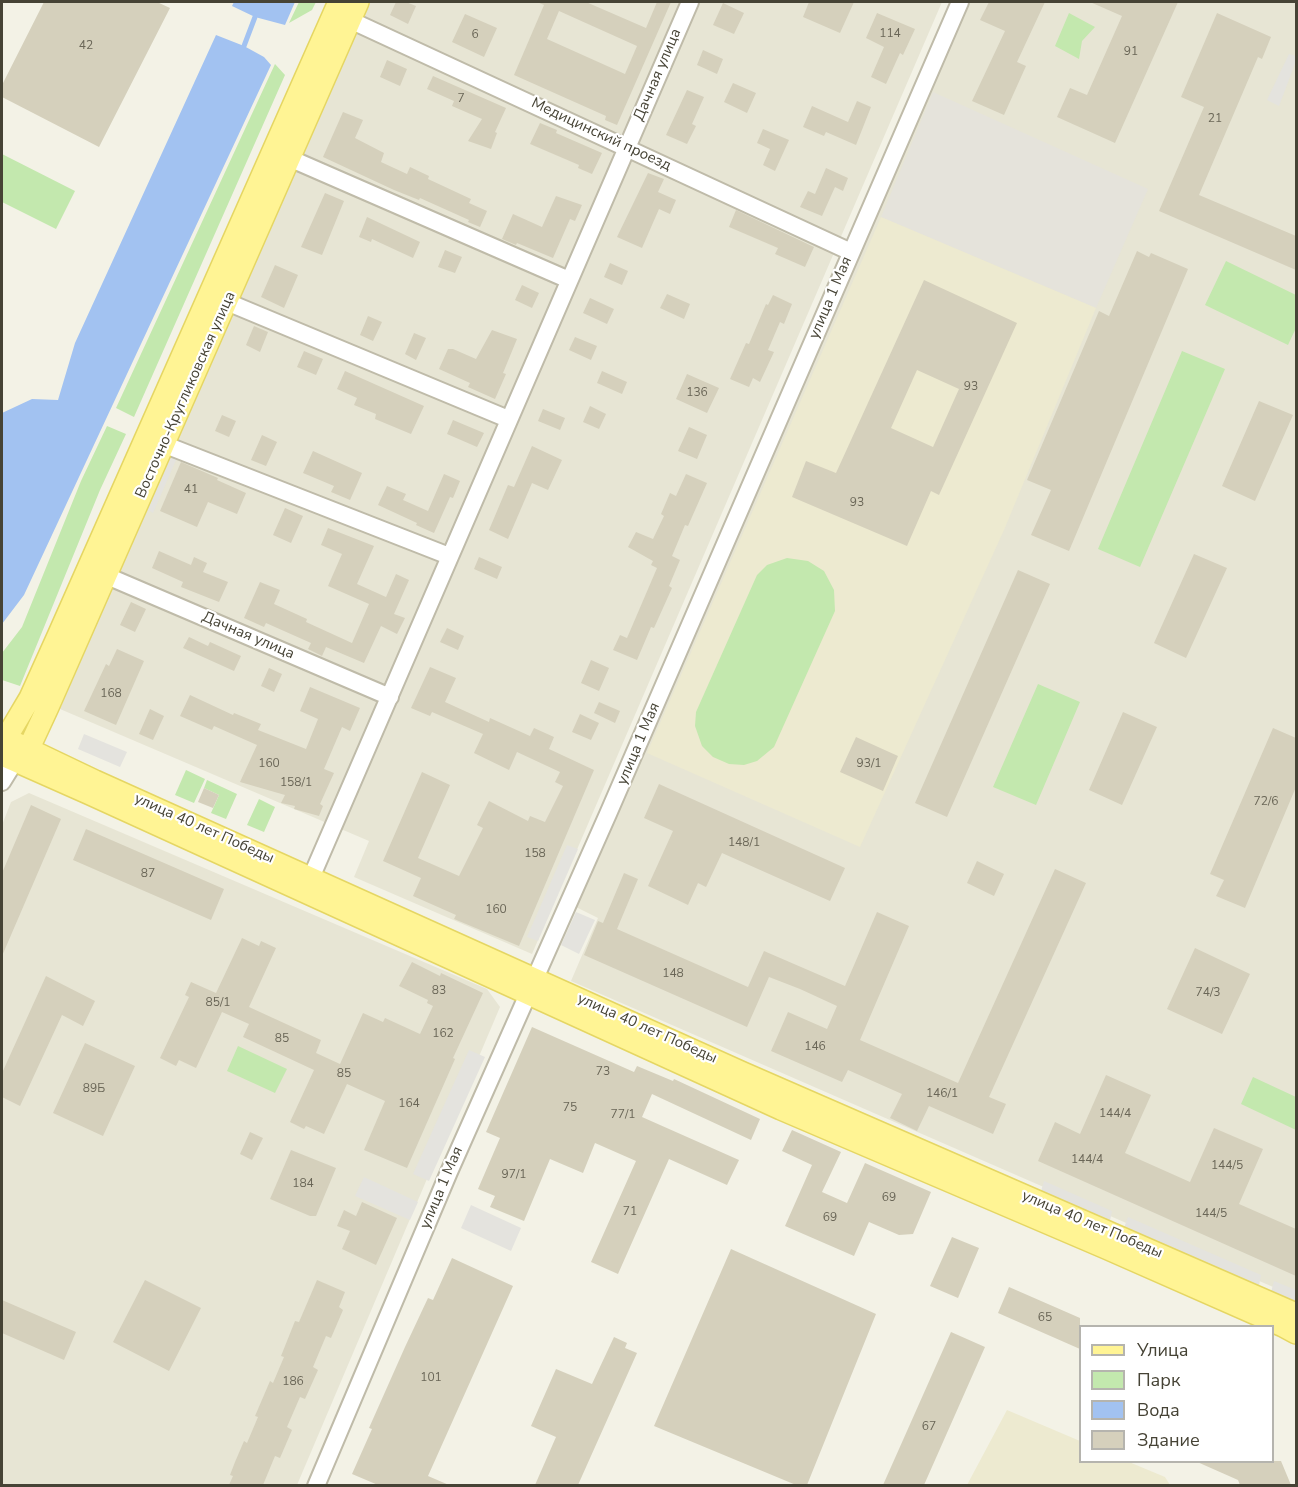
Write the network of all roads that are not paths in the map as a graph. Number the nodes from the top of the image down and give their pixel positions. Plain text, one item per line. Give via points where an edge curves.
1 (339, 2) edge
2 (690, 2) edge
3 (960, 2) edge
4 (354, 11) edge
5 (627, 147) junction
6 (290, 158) junction
7 (851, 252) junction
8 (569, 280) junction
9 (227, 302) junction
10 (508, 418) junction
11 (164, 444) junction
12 (449, 556) junction
13 (107, 576) junction
14 (390, 697) junction
15 (9, 747) edge
16 (2, 782) edge
17 (308, 885) junction
18 (531, 986) junction
19 (1296, 1314) edge
20 (1296, 1333) edge
21 (316, 1485) edge

1 - 15 main road, Восточно-Кругликовская улица
2 - 5 street, Дачная улица
3 - 7 street, улица 1 Мая
4 - 5 street, Медицинский проезд
4 - 6 main road, Восточно-Кругликовская улица
5 - 7 street, Медицинский проезд
5 - 8 street, Дачная улица
6 - 8 street
6 - 9 main road, Восточно-Кругликовская улица
7 - 18 street, улица 1 Мая
8 - 10 street, Дачная улица
9 - 10 street
9 - 11 main road, Восточно-Кругликовская улица
10 - 12 street, Дачная улица
11 - 12 street
11 - 13 main road, Восточно-Кругликовская улица
12 - 14 street, Дачная улица
13 - 14 street, Дачная улица
13 - 15 main road, Восточно-Кругликовская улица
14 - 17 street, Дачная улица
15 - 16 street, Восточно-Кругликовская улица
15 - 17 main road, улица 40 лет Победы via 161,808
15 - 17 main road, улица 40 лет Победы via 245,864
17 - 18 main road
18 - 19 main road, улица 40 лет Победы
18 - 20 main road, улица 40 лет Победы via 781,1109
18 - 21 street, улица 1 Мая

